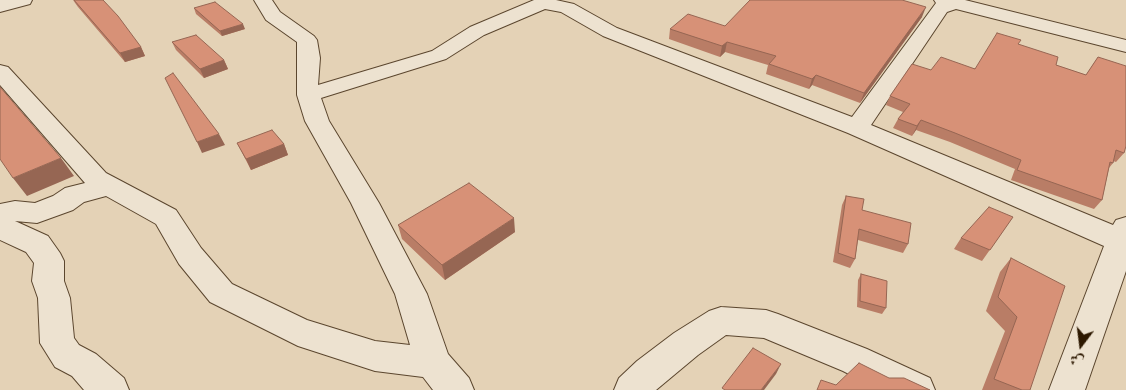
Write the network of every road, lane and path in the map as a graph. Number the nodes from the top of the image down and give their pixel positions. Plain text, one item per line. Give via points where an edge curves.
1 (23, 0) edge
2 (263, 0) edge
3 (950, 2) edge
4 (0, 6) edge
5 (996, 6) edge
6 (1126, 46) edge
7 (0, 72) edge
8 (308, 95) junction
9 (857, 128) junction
10 (106, 183) junction
11 (0, 214) edge
12 (0, 220) edge
13 (1124, 234) edge
14 (433, 363) junction
15 (111, 390) edge
16 (456, 390) edge
17 (632, 390) edge
18 (917, 390) edge
19 (1066, 390) edge

1 - 4 street
2 - 8 street via 273,16 307,40 310,58
3 - 5 street
3 - 9 street via 940,8
5 - 6 street
7 - 10 street via 97,179
8 - 9 street via 439,55 477,31 543,3 567,8 610,32
8 - 14 street via 317,122 365,203 411,294
9 - 13 street
10 - 11 street via 37,213 15,211
10 - 14 street via 166,217 190,256 221,293 298,332 375,356
12 - 15 street via 2,228 37,244 49,261 48,281 54,298 56,343 67,356 84,365
13 - 19 street
14 - 16 street
17 - 18 street via 686,344 721,322 766,324 856,360

